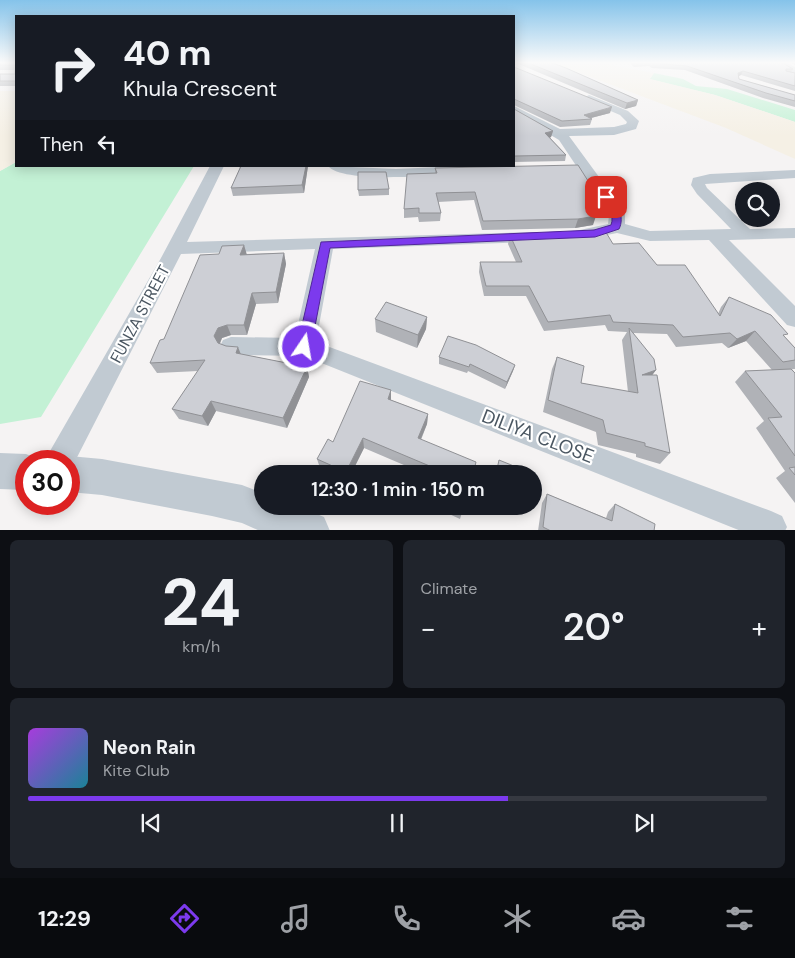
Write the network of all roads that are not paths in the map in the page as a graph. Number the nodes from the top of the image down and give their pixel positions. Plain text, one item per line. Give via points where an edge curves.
1 (580, 95) edge
2 (515, 110) edge
3 (558, 133) junction
4 (216, 167) edge
5 (337, 167) edge
6 (565, 167) edge
7 (584, 167) junction
8 (478, 170) edge
9 (795, 174) edge
10 (616, 227) junction
11 (795, 233) edge
12 (747, 235) junction
13 (547, 236) edge
14 (566, 236) edge
15 (715, 236) junction
16 (325, 244) junction
17 (175, 248) junction
18 (795, 319) edge
19 (230, 346) edge
20 (304, 347) junction
21 (66, 450) edge
22 (0, 471) edge
23 (15, 472) edge
24 (80, 475) edge
25 (771, 527) dead end
26 (310, 530) edge

1 - 3 street via 624,113 633,121 632,126 614,131
2 - 3 street
3 - 7 street
4 - 17 street, FUNZA STREET
5 - 8 street via 347,171 372,172
6 - 7 street
7 - 10 street via 613,206 617,215
9 - 12 street via 698,181 702,190
10 - 14 street
10 - 15 street via 650,236
11 - 12 street
12 - 15 street
13 - 16 street
15 - 18 street
16 - 17 street
16 - 20 street
17 - 21 street, FUNZA STREET
19 - 20 street, DILIYA CLOSE
20 - 25 street, DILIYA CLOSE
22 - 23 street
24 - 26 street via 212,497 250,507

